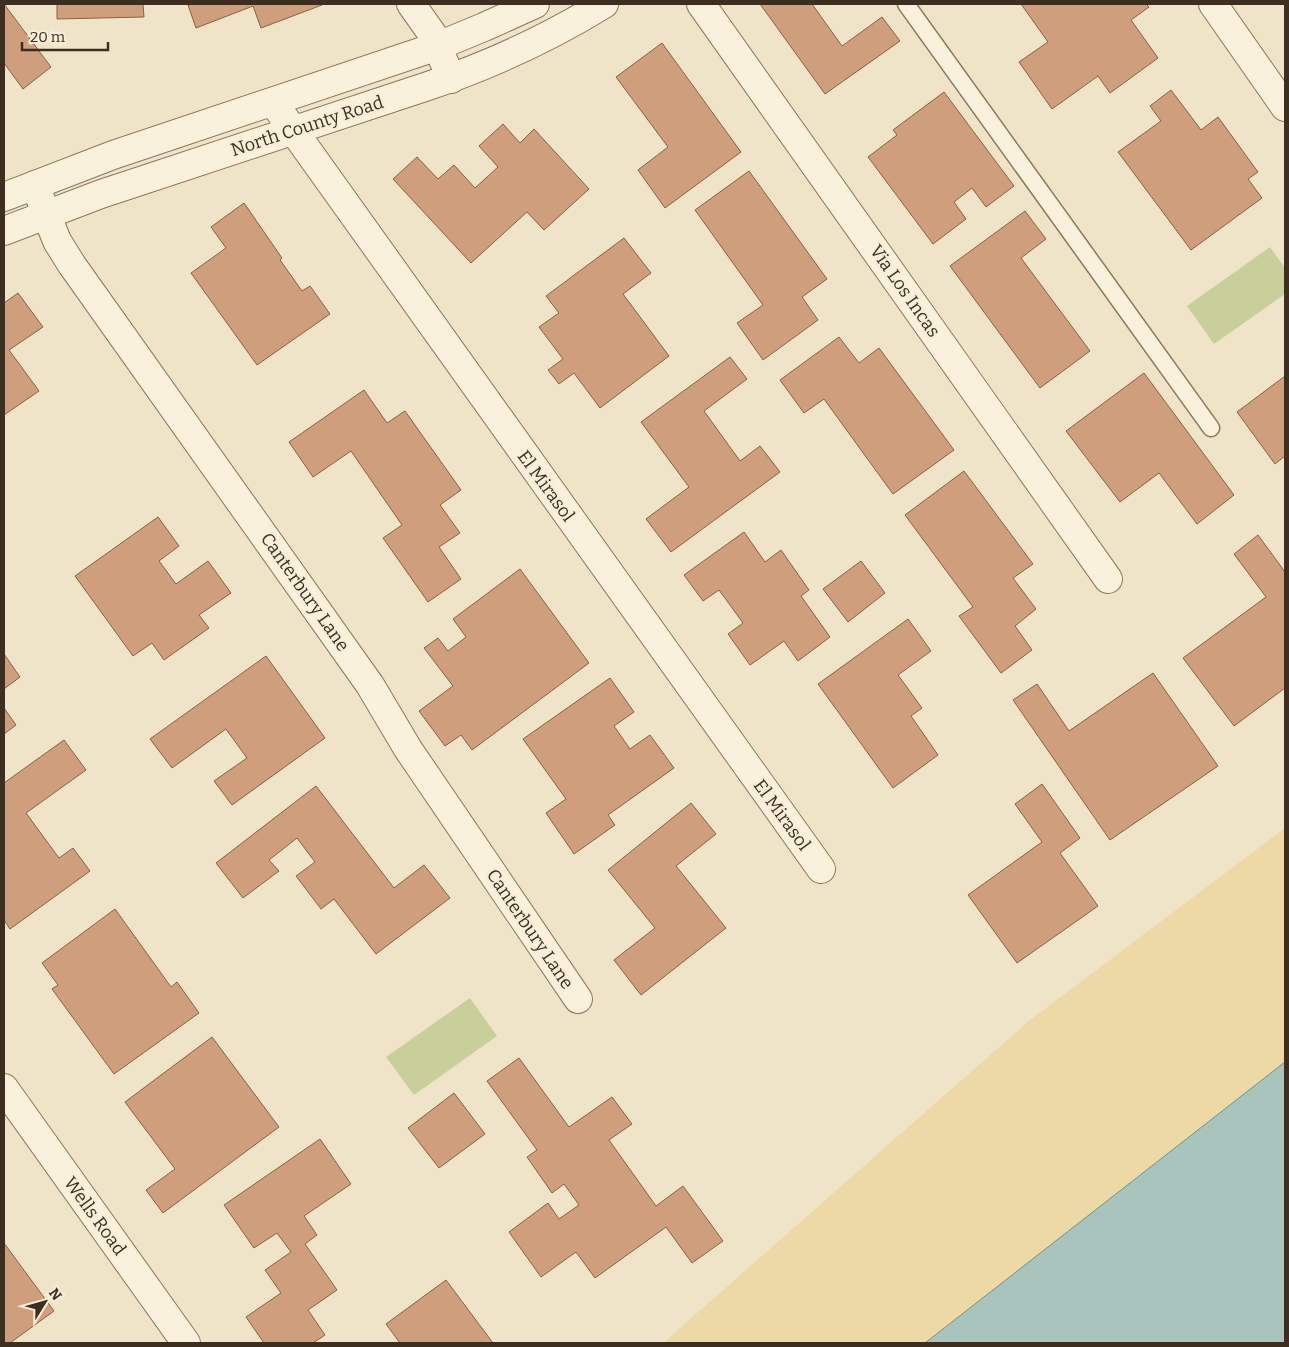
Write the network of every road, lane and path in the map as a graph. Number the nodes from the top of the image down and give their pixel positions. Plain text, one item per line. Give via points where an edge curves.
1 (411, 4) edge
2 (535, 4) edge
3 (604, 4) edge
4 (701, 4) edge
5 (906, 4) edge
6 (1212, 4) edge
7 (438, 46) junction
8 (451, 78) junction
9 (273, 102) junction
10 (1285, 107) edge
11 (292, 131) junction
12 (35, 185) junction
13 (4, 197) edge
14 (46, 214) junction
15 (4, 231) edge
16 (1211, 428) dead end
17 (1108, 579) dead end
18 (821, 869) dead end
19 (578, 999) dead end
20 (4, 1088) edge
21 (186, 1343) edge

1 - 7 street
2 - 7 street, North County Road
3 - 8 street, North County Road via 525,48
4 - 17 street, Via Los Incas
5 - 16 lane
6 - 10 street
7 - 8 street
7 - 9 street, North County Road
8 - 11 street, North County Road
9 - 11 street, El Mirasol
9 - 12 street, North County Road via 113,155
11 - 14 street, North County Road
11 - 18 street, El Mirasol
12 - 13 street, North County Road
12 - 14 street, Canterbury Lane
14 - 15 street, North County Road
14 - 19 street, Canterbury Lane via 56,241 370,685 408,749
20 - 21 street, Wells Road

